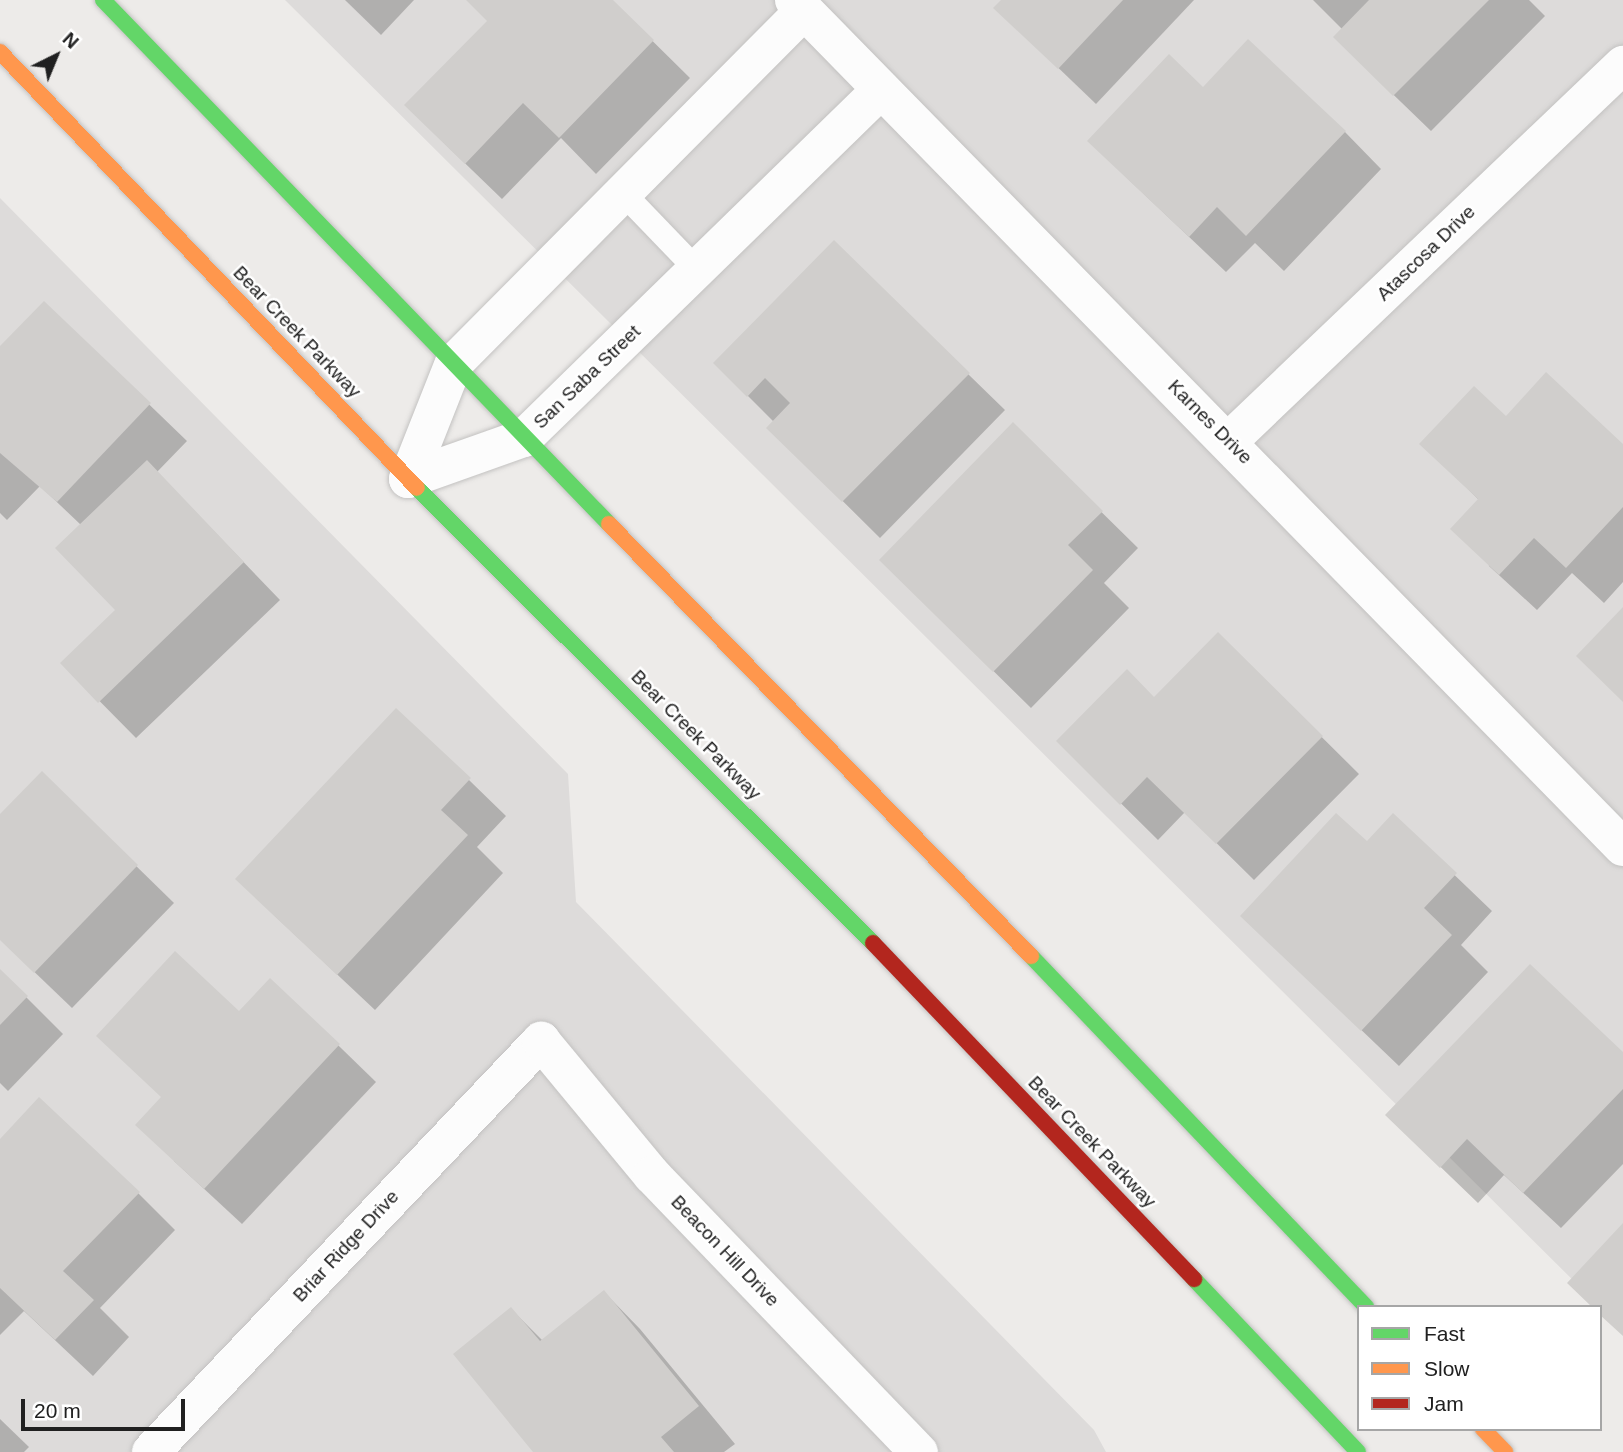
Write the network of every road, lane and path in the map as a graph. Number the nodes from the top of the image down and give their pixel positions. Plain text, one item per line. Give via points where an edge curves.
1 (103, 0) edge
2 (799, 6) edge
3 (0, 52) edge
4 (1623, 65) edge
5 (881, 90) junction
6 (623, 192) junction
7 (697, 270) junction
8 (454, 363) junction
9 (524, 438) junction
10 (1229, 441) junction
11 (408, 479) junction
12 (1623, 846) edge
13 (541, 1041) joint
14 (1364, 1305) edge
15 (1485, 1431) edge
16 (151, 1452) edge
17 (919, 1452) edge
18 (1358, 1452) edge
19 (1505, 1452) edge

1 - 8 main road
2 - 5 street, Karnes Drive
2 - 6 street
3 - 11 main road, Bear Creek Parkway
4 - 10 street, Atascosa Drive
5 - 7 street, San Saba Street
5 - 10 street, Karnes Drive
6 - 7 lane
6 - 8 street
7 - 9 street, San Saba Street
8 - 9 main road
8 - 11 street
9 - 11 street, San Saba Street
9 - 14 main road via 898,817
10 - 12 street, Karnes Drive
11 - 18 main road, Bear Creek Parkway via 822,889
13 - 16 street, Briar Ridge Drive
13 - 17 street, Beacon Hill Drive via 652,1175
15 - 19 main road

